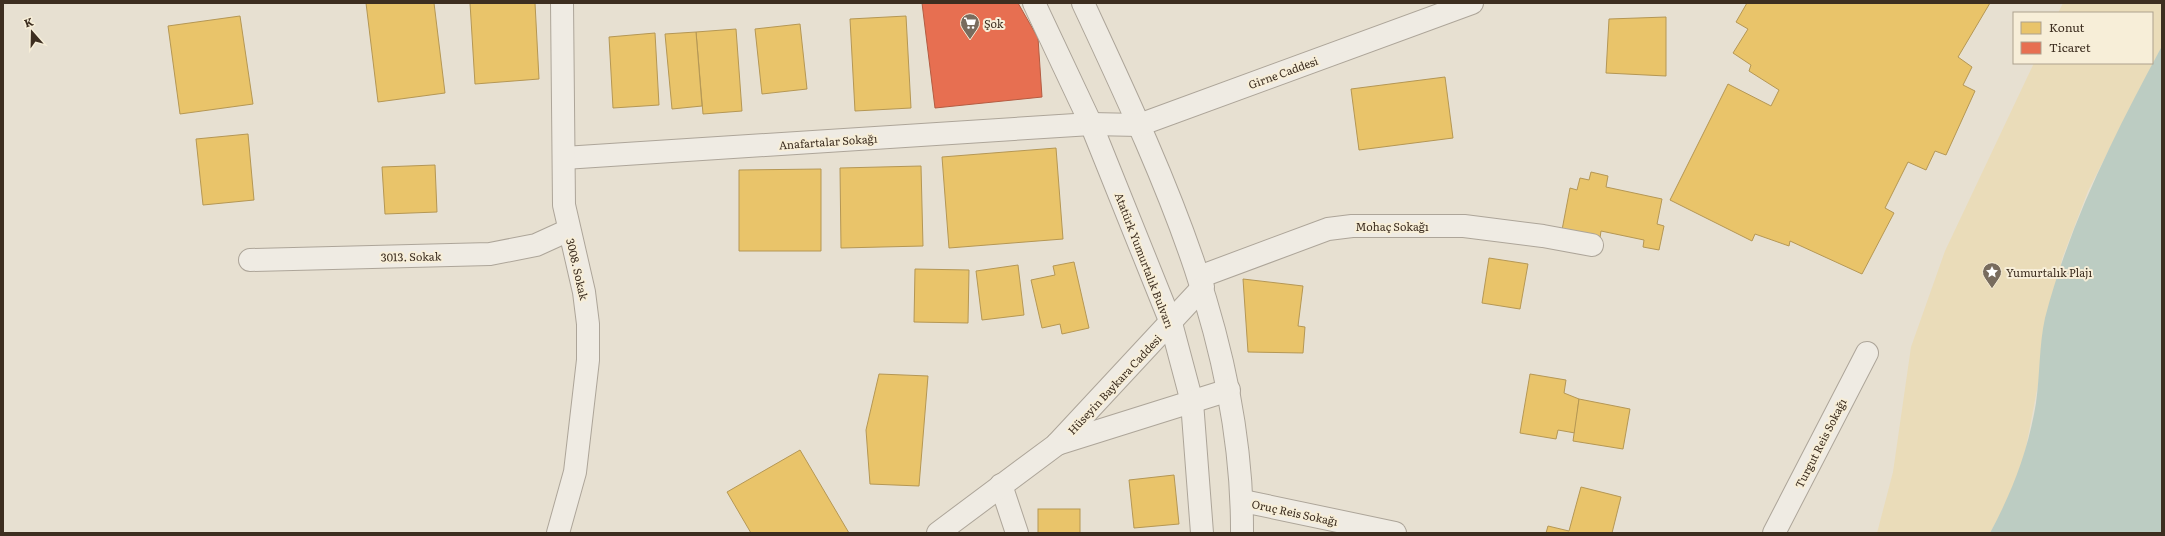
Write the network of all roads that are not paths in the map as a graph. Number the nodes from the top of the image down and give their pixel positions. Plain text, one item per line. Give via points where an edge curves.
1 (562, 3) edge
2 (1034, 3) edge
3 (1083, 3) edge
4 (1472, 3) edge
5 (1091, 124) junction
6 (1139, 125) junction
7 (564, 158) junction
8 (569, 230) junction
9 (1592, 245) dead end
10 (250, 260) dead end
11 (1201, 282) junction
12 (1171, 324) junction
13 (1867, 353) dead end
14 (1229, 390) junction
15 (1192, 402) junction
16 (1056, 445) junction
17 (1001, 485) junction
18 (1243, 501) junction
19 (558, 533) edge
20 (938, 533) edge
21 (1017, 533) edge
22 (1202, 533) edge
23 (1242, 533) edge
24 (1395, 533) edge
25 (1774, 533) edge

1 - 7 street, 3008. Sokak
2 - 5 street, Atatürk Yumurtalık Bulvarı
3 - 6 street
4 - 6 street, Girne Caddesi
5 - 6 street, Girne Caddesi
5 - 7 street, Anafartalar Sokağı
5 - 12 street, Atatürk Yumurtalık Bulvarı
6 - 11 street
7 - 8 street, 3008. Sokak via 564,205
8 - 10 street, 3013. Sokak via 536,245 490,254
8 - 19 street, 3008. Sokak via 584,292 588,324 588,360 575,472
9 - 11 street, Mohaç Sokağı via 1464,226 1352,226 1328,229
11 - 12 street, Hüseyin Baykara Caddesi
11 - 14 street
12 - 15 street, Atatürk Yumurtalık Bulvarı
12 - 16 street, Hüseyin Baykara Caddesi
13 - 25 street, Turgut Reis Sokağı
14 - 15 street, Hüseyin Baykara Caddesi
14 - 18 street
15 - 16 street, Hüseyin Baykara Caddesi
15 - 22 street, Atatürk Yumurtalık Bulvarı
16 - 17 street, Hüseyin Baykara Caddesi
17 - 20 street, Hüseyin Baykara Caddesi
17 - 21 street
18 - 23 street
18 - 24 street, Oruç Reis Sokağı

